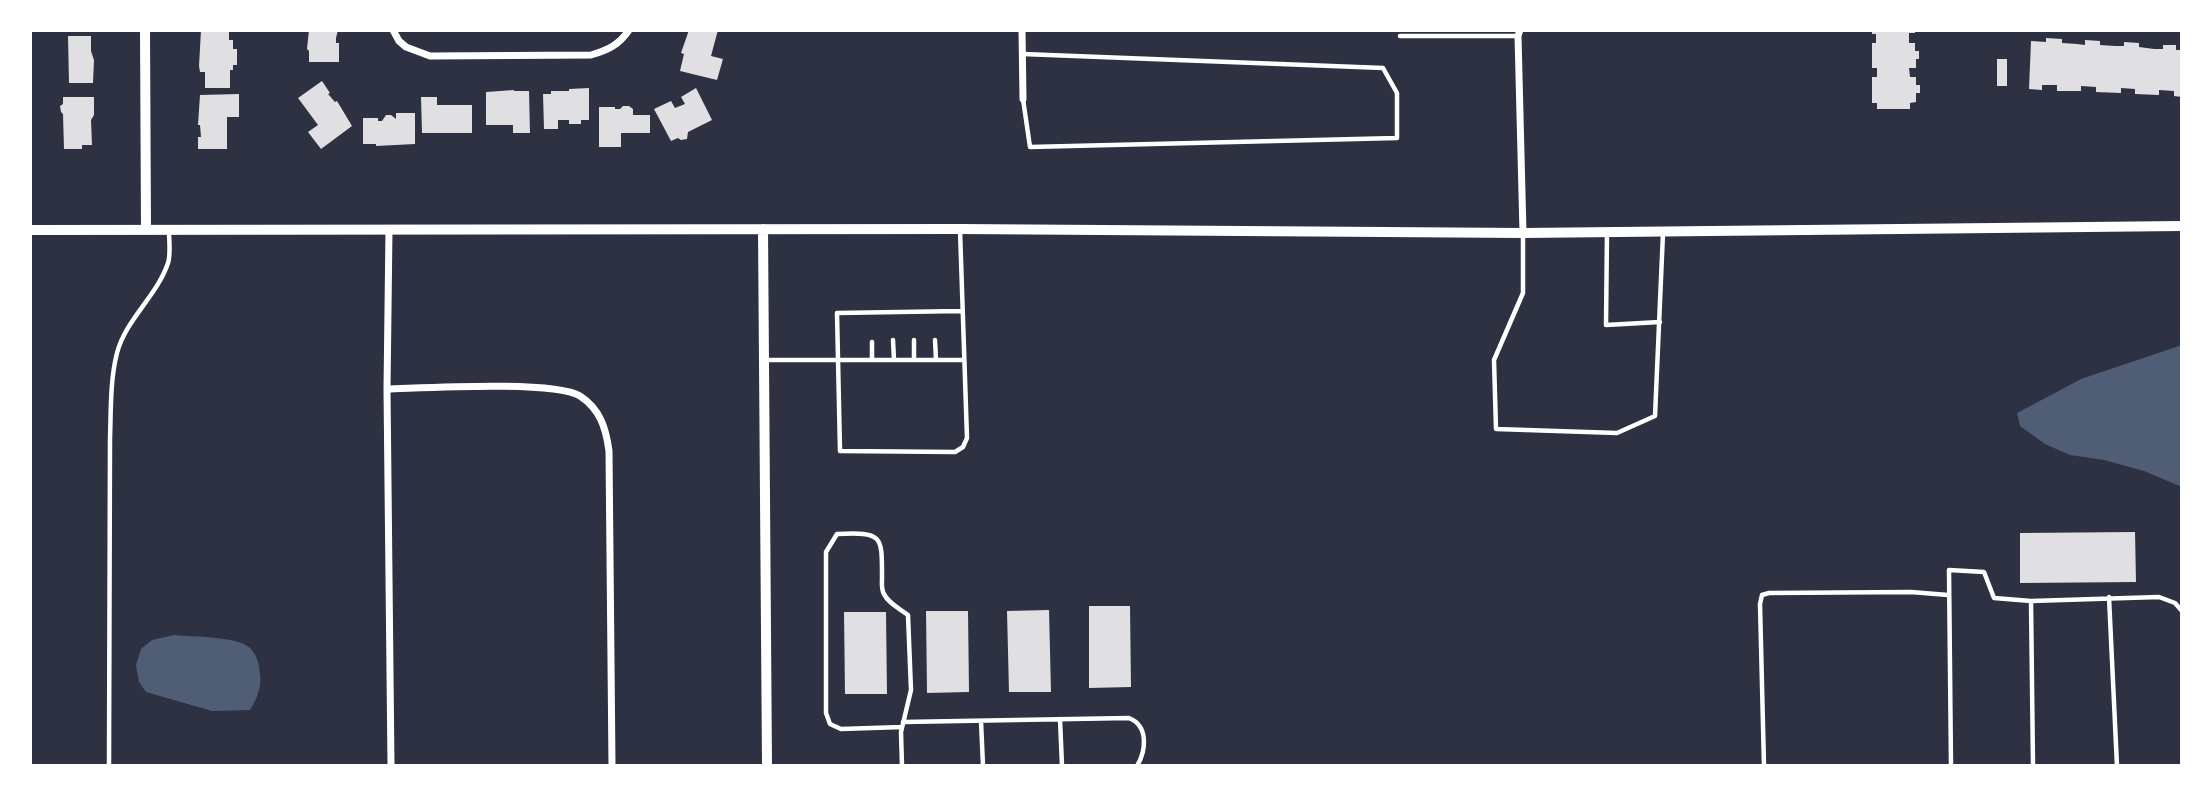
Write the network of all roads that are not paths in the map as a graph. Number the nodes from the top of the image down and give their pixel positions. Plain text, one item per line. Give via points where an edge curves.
1 (145, 30) edge
2 (393, 30) edge
3 (629, 30) edge
4 (1022, 30) edge
5 (1519, 33) edge
6 (1400, 36) dead end
7 (1022, 54) junction
8 (1023, 99) joint
9 (2182, 226) edge
10 (763, 229) junction
11 (960, 229) junction
12 (30, 230) edge
13 (146, 230) junction
14 (169, 230) junction
15 (389, 230) junction
16 (1607, 231) junction
17 (1663, 231) junction
18 (1523, 233) junction
19 (934, 311) junction
20 (962, 311) junction
21 (871, 312) junction
22 (892, 312) junction
23 (913, 312) junction
24 (934, 320) dead end
25 (892, 321) dead end
26 (913, 321) dead end
27 (871, 322) dead end
28 (1660, 322) junction
29 (893, 340) dead end
30 (914, 340) dead end
31 (935, 340) dead end
32 (872, 342) dead end
33 (764, 360) junction
34 (838, 360) junction
35 (872, 360) junction
36 (894, 360) junction
37 (914, 360) junction
38 (936, 360) junction
39 (964, 360) junction
40 (387, 389) junction
41 (1948, 594) junction
42 (2109, 597) junction
43 (2031, 601) junction
44 (2182, 611) edge
45 (1060, 719) junction
46 (981, 721) junction
47 (903, 725) junction
48 (109, 766) edge
49 (391, 766) edge
50 (612, 766) edge
51 (767, 766) edge
52 (902, 766) edge
53 (983, 766) edge
54 (1062, 766) edge
55 (1137, 766) edge
56 (1764, 766) edge
57 (1951, 766) edge
58 (2033, 766) edge
59 (2117, 766) edge

1 - 13 street
2 - 3 street via 399,41 416,52 449,57 591,55 620,42
4 - 7 street
5 - 6 lane
5 - 18 street
7 - 8 street
7 - 8 lane via 1383,68 1396,93 1396,138 1030,147
9 - 17 street
10 - 11 street
10 - 15 street
10 - 33 street
11 - 18 street
11 - 20 lane
12 - 13 street
13 - 14 street
14 - 15 street
14 - 48 lane via 169,261 117,352 112,388
15 - 40 street
16 - 17 street
16 - 18 street
16 - 28 lane via 1606,325
17 - 28 lane
18 - 28 lane via 1524,293 1494,360 1496,429 1617,433 1655,416
19 - 20 lane
19 - 23 lane
19 - 24 lane
20 - 39 lane
21 - 22 lane
21 - 27 lane
21 - 34 lane via 838,313
22 - 23 lane
22 - 25 lane
23 - 26 lane
29 - 36 lane
30 - 37 lane
31 - 38 lane
32 - 35 lane
33 - 34 lane
33 - 51 street
34 - 35 lane
34 - 39 lane via 840,451 955,452 967,438
35 - 36 lane
36 - 37 lane
37 - 38 lane
38 - 39 lane
40 - 49 street
40 - 50 street via 552,388 582,397 596,411 606,430 609,451
41 - 43 lane via 1949,570 1984,572 1994,598
41 - 56 lane via 1762,595
41 - 57 lane
42 - 43 lane
42 - 44 lane via 2159,597
42 - 59 lane
43 - 58 lane
45 - 46 lane
45 - 54 lane
45 - 55 lane via 1136,721 1144,732 1143,756
46 - 47 lane
46 - 53 lane
47 - 47 lane via 841,729 830,724 826,713 826,552 838,534 877,538 882,546 882,592 908,615 911,690
47 - 52 lane

